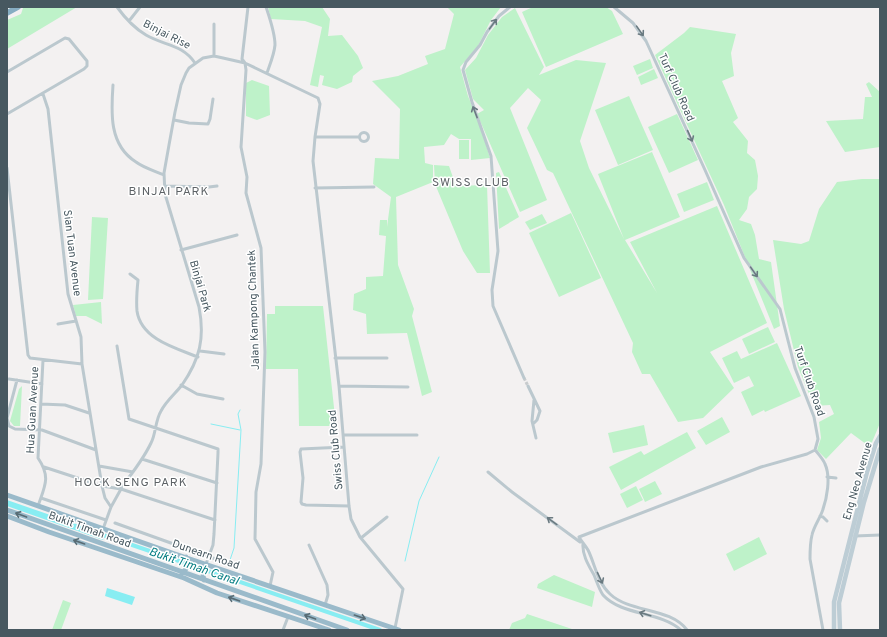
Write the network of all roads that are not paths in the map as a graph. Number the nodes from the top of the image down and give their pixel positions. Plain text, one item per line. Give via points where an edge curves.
1 (18, 7) edge
2 (117, 7) edge
3 (140, 7) edge
4 (248, 7) edge
5 (266, 7) edge
6 (510, 7) edge
7 (614, 7) edge
8 (7, 12) edge
9 (128, 21) junction
10 (214, 24) dead end
11 (214, 56) junction
12 (245, 62) junction
13 (195, 63) junction
14 (7, 72) edge
15 (267, 73) junction
16 (113, 85) dead end
17 (43, 94) junction
18 (213, 99) dead end
19 (7, 114) edge
20 (174, 120) junction
21 (315, 137) junction
22 (359, 137) dead end
23 (7, 168) edge
24 (164, 175) junction
25 (165, 186) junction
26 (217, 186) dead end
27 (374, 187) dead end
28 (315, 188) junction
29 (237, 235) dead end
30 (181, 250) junction
31 (130, 274) dead end
32 (76, 321) junction
33 (58, 324) dead end
34 (117, 346) dead end
35 (200, 351) junction
36 (224, 354) dead end
37 (198, 357) junction
38 (336, 358) junction
39 (386, 358) dead end
40 (43, 360) junction
41 (82, 364) junction
42 (524, 378) tunnel mouth
43 (9, 379) dead end
44 (17, 380) junction
45 (42, 384) junction
46 (181, 385) junction
47 (339, 386) junction
48 (528, 386) tunnel mouth
49 (408, 387) dead end
50 (223, 399) dead end
51 (534, 399) junction
52 (40, 404) junction
53 (539, 409) junction
54 (89, 413) junction
55 (533, 414) junction
56 (533, 424) junction
57 (155, 428) junction
58 (39, 430) junction
59 (344, 434) junction
60 (417, 434) dead end
61 (880, 436) edge
62 (536, 438) dead end
63 (344, 447) junction
64 (880, 449) edge
65 (96, 450) junction
66 (816, 451) dead end
67 (879, 456) edge
68 (142, 459) junction
69 (99, 466) junction
70 (44, 467) junction
71 (132, 472) junction
72 (488, 472) dead end
73 (827, 477) junction
74 (836, 478) dead end
75 (217, 483) junction
76 (102, 486) junction
77 (120, 489) junction
78 (7, 495) edge
79 (41, 498) junction
80 (38, 506) junction
81 (349, 506) junction
82 (111, 507) junction
83 (7, 510) edge
84 (7, 516) edge
85 (820, 516) junction
86 (387, 517) dead end
87 (106, 520) junction
88 (215, 520) junction
89 (827, 521) dead end
90 (115, 523) dead end
91 (103, 529) junction
92 (854, 533) junction
93 (880, 535) edge
94 (361, 538) junction
95 (583, 544) junction
96 (309, 545) dead end
97 (106, 546) junction
98 (108, 552) junction
99 (186, 557) junction
100 (209, 557) junction
101 (592, 561) junction
102 (224, 562) dead end
103 (588, 563) junction
104 (206, 564) junction
105 (182, 572) junction
106 (204, 580) junction
107 (842, 584) junction
108 (270, 586) junction
109 (248, 594) junction
110 (251, 604) junction
111 (324, 605) junction
112 (288, 616) junction
113 (283, 630) edge
114 (329, 630) edge
115 (347, 630) edge
116 (396, 630) edge
117 (681, 630) edge
118 (686, 630) edge
119 (823, 630) edge
120 (834, 630) edge
121 (840, 630) edge

1 - 8 highway
2 - 9 street, Binjai Rise
3 - 9 street, Binjai Rise
4 - 12 street, Jalan Kampong Chantek via 242,59
5 - 15 street via 275,44
42 -> 6 street via 492,306 491,295 498,251 492,164 463,70 487,32 499,16
7 -> 95 street, Turf Club Road via 633,23 646,41 744,258 780,309 794,368 814,417 818,439 815,450 807,454 760,467 579,537
9 - 13 street, Binjai Rise via 146,35 185,51
10 - 11 street
11 - 12 street
11 - 13 street
12 - 15 street
12 - 108 street, Jalan Kampong Chantek via 241,147 247,177 246,193 261,248 265,352 255,539 273,572
13 - 20 street, Binjai Park via 189,68 181,85
14 - 17 street via 61,39 69,39 87,60 87,66
15 - 21 street, Swiss Club Road via 318,98 320,104
16 - 24 street via 111,116 119,147 135,162
17 - 19 street
17 - 32 street, Sian Tuan Avenue via 48,109 68,294
18 - 20 street via 208,124
20 - 24 street, Binjai Park
21 - 22 street
21 - 28 street, Swiss Club Road
23 - 40 street, Hua Guan Avenue via 28,355 30,358
24 - 25 street, Binjai Park
25 - 26 street
25 - 30 street, Binjai Park via 168,207
27 - 28 street
28 - 38 street, Swiss Club Road
29 - 30 street, Binjai Park
30 - 35 street, Binjai Park via 202,320
31 - 37 street via 138,280 137,310 141,324 166,345
32 - 33 street
32 - 41 street, Sian Tuan Avenue via 81,337
34 - 57 street via 129,420
35 - 36 street
35 - 37 street, Binjai Park
37 - 46 street, Binjai Park
38 - 39 street
38 - 47 street, Swiss Club Road
40 - 41 street, Hua Guan Avenue
40 - 45 street, Hua Guan Avenue
41 - 54 street, Sian Tuan Avenue
43 - 44 street
44 - 45 street
44 - 58 street via 7,418 8,424 15,429
45 - 52 street, Hua Guan Avenue
46 - 50 street via 196,394
46 - 57 street, Binjai Park via 160,412
47 - 49 street
47 - 59 street, Swiss Club Road
48 - 51 street
51 - 53 street
51 - 55 street
52 - 54 street via 65,405
52 - 58 street, Hua Guan Avenue
53 - 55 street
53 - 56 street via 539,415
54 - 65 street, Sian Tuan Avenue
55 - 56 street
56 - 62 street
57 - 68 street, Binjai Park via 152,442
57 - 75 street via 218,449
58 - 65 street
58 - 70 street, Hua Guan Avenue via 38,458
59 - 60 street
59 - 63 street, Swiss Club Road
61 - 92 main road, Eng Neo Avenue via 867,472
63 - 81 street, Swiss Club Road
63 - 81 street via 301,449 301,502 306,505
64 - 67 main road, Eng Neo Avenue
65 - 69 street, Sian Tuan Avenue
66 - 73 street via 824,462
67 - 92 main road, Eng Neo Avenue
68 - 71 street, Binjai Park
68 - 75 street
69 - 71 street
69 - 76 street, Sian Tuan Avenue
70 - 76 street
70 - 79 street, Hua Guan Avenue via 46,482
71 - 77 street, Binjai Park
95 -> 72 street
73 - 74 street
73 - 85 street via 826,496
75 - 88 street
76 - 77 street
76 - 82 street, Sian Tuan Avenue
77 - 82 street, Binjai Park
77 - 88 street
78 - 80 highway, Dunearn Road
79 - 80 street, Hua Guan Avenue
79 - 87 street
80 - 91 highway, Dunearn Road
81 - 94 street, Swiss Club Road via 351,519
82 - 87 street, Binjai Park
97 -> 83 highway, Bukit Timah Road
98 -> 84 highway
85 - 89 street
85 - 119 street via 812,533 810,548
86 - 94 street
87 - 91 street, Binjai Park
88 - 100 street via 213,545
90 - 100 street, Dunearn Road
91 - 99 highway, Dunearn Road
92 - 93 street, Eng Neo Avenue
92 - 107 main road, Eng Neo Avenue
94 - 116 street, Swiss Club Road via 403,589
95 - 101 street
95 - 103 street
96 - 111 street via 328,585
97 - 98 highway
97 - 105 highway, Bukit Timah Road
110 -> 98 highway
99 - 104 highway, Dunearn Road
99 - 105 highway via 187,568
100 - 102 street, Dunearn Road
100 - 104 street
101 - 103 street
101 -> 118 street via 604,588 610,594 620,601 674,619 683,624
117 -> 103 street via 670,622 630,609 607,598 599,589
104 - 106 highway
104 - 108 highway, Dunearn Road
105 - 106 highway, Bukit Timah Road
106 - 109 highway, Bukit Timah Road
107 - 120 main road, Eng Neo Avenue via 834,602
107 - 121 main road, Eng Neo Avenue via 839,603
108 - 111 highway, Dunearn Road
109 - 110 highway via 247,599
115 -> 109 highway, Bukit Timah Road
110 - 112 highway
111 -> 116 highway, Dunearn Road
112 - 113 street
112 - 114 highway

